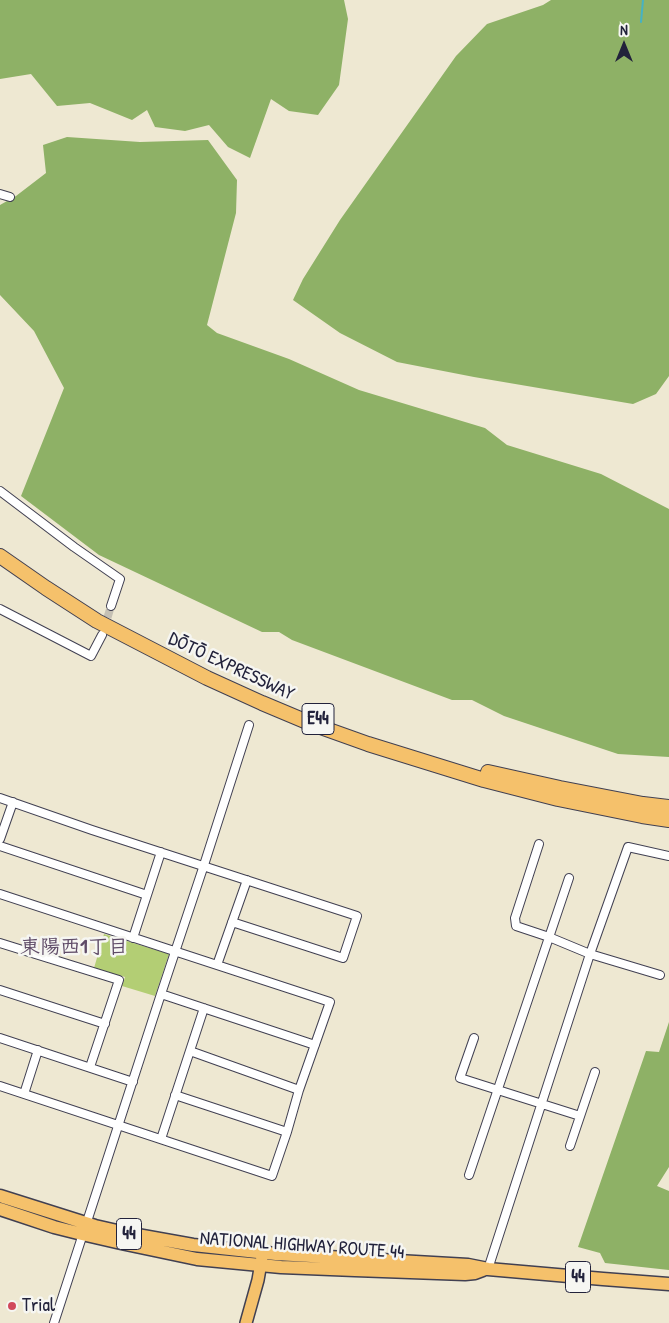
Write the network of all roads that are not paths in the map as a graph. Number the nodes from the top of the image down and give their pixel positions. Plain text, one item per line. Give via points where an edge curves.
1 (0, 194) edge
2 (10, 197) dead end
3 (0, 491) edge
4 (0, 548) edge
5 (0, 556) edge
6 (0, 566) edge
7 (46, 588) junction
8 (111, 606) tunnel mouth
9 (0, 609) edge
10 (102, 635) tunnel mouth
11 (249, 725) dead end
12 (0, 798) edge
13 (13, 802) junction
14 (669, 807) edge
15 (669, 820) edge
16 (0, 840) edge
17 (538, 844) dead end
18 (0, 846) edge
19 (161, 852) junction
20 (669, 856) edge
21 (204, 865) junction
22 (569, 878) dead end
23 (247, 880) junction
24 (0, 894) edge
25 (147, 895) junction
26 (232, 922) junction
27 (133, 938) junction
28 (549, 938) junction
29 (0, 942) edge
30 (176, 952) junction
31 (590, 954) junction
32 (218, 965) junction
33 (660, 975) dead end
34 (0, 990) edge
35 (161, 994) junction
36 (204, 1008) junction
37 (105, 1024) junction
38 (0, 1038) edge
39 (474, 1038) dead end
40 (315, 1045) junction
41 (38, 1050) junction
42 (190, 1051) junction
43 (90, 1067) junction
44 (595, 1072) dead end
45 (133, 1082) junction
46 (0, 1086) edge
47 (299, 1090) junction
48 (498, 1090) junction
49 (24, 1094) junction
50 (175, 1095) junction
51 (542, 1104) junction
52 (580, 1116) junction
53 (119, 1125) junction
54 (287, 1132) junction
55 (161, 1139) junction
56 (570, 1146) dead end
57 (469, 1176) dead end
58 (0, 1196) edge
59 (0, 1209) edge
60 (84, 1228) junction
61 (262, 1258) junction
62 (488, 1269) junction
63 (669, 1284) edge
64 (54, 1323) edge
65 (246, 1323) edge

1 - 2 street
3 - 8 street via 120,579
4 - 14 highway, DŌTŌ EXPRESSWAY / E44 via 116,624 209,673 313,717 487,771 560,788
5 - 7 highway, DŌTŌ EXPRESSWAY / E44
6 - 7 highway
7 - 15 highway, DŌTŌ EXPRESSWAY / E44 via 97,621 153,651 312,724 484,780 558,799
9 - 10 street via 91,656
11 - 21 street
12 - 13 street
13 - 16 street
13 - 19 street
17 - 28 street via 515,918 516,926
18 - 25 street
19 - 21 street
19 - 25 street
20 - 31 street via 628,847
21 - 23 street
21 - 30 street
22 - 28 street
23 - 26 street
23 - 26 street via 358,916 346,950 343,958
24 - 27 street
25 - 27 street
26 - 32 street
27 - 30 street
28 - 31 street
28 - 48 street
29 - 37 street via 120,980
30 - 32 street
30 - 35 street
31 - 33 street
31 - 51 street
32 - 40 street via 330,1002
34 - 37 street
35 - 36 street
35 - 45 street
36 - 40 street
36 - 42 street
37 - 43 street
38 - 41 street
39 - 48 street via 460,1078
40 - 47 street
41 - 43 street
41 - 49 street
42 - 47 street
42 - 50 street
43 - 45 street
44 - 52 street
45 - 53 street
46 - 49 street
47 - 54 street
48 - 51 street
48 - 57 street
49 - 53 street
50 - 54 street
50 - 55 street
51 - 52 street
51 - 62 street
52 - 56 street
53 - 55 street
53 - 60 street
54 - 55 street via 272,1176
58 - 60 highway, NATIONAL HIGHWAY ROUTE 44 / 44
59 - 60 highway, NATIONAL HIGHWAY ROUTE 44 / 44 via 54,1227
60 - 61 highway, NATIONAL HIGHWAY ROUTE 44 / 44 via 121,1243 197,1258
60 - 64 street
61 - 62 highway, NATIONAL HIGHWAY ROUTE 44 / 44 via 346,1270 465,1274
61 - 65 main road
62 - 63 highway, NATIONAL HIGHWAY ROUTE 44 / 44

